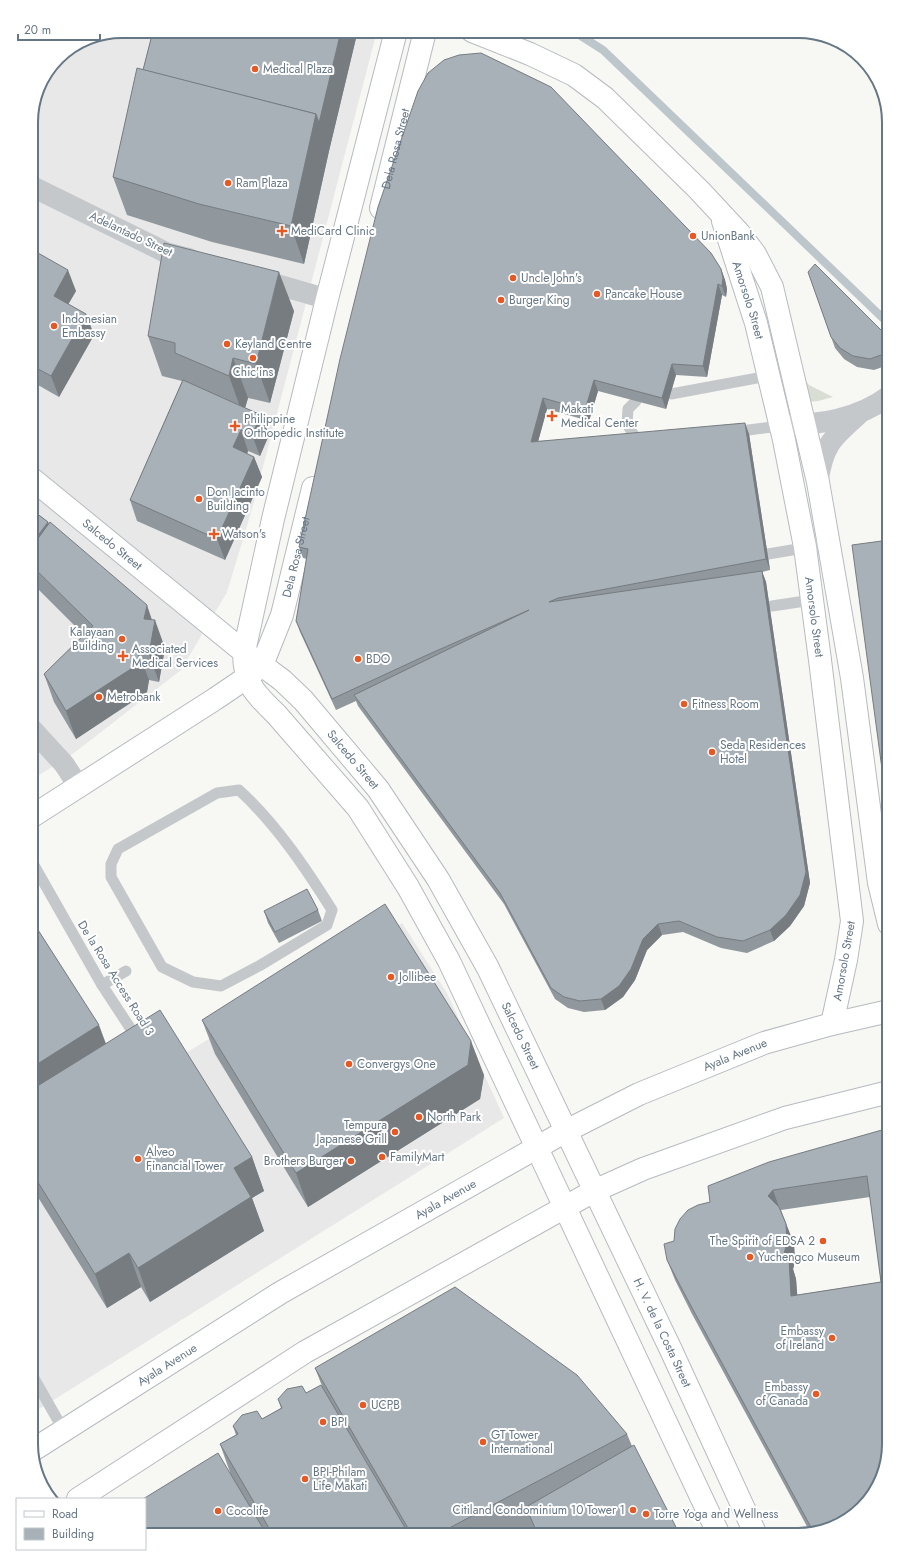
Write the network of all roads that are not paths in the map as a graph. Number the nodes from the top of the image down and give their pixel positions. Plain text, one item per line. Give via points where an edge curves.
1 (394, 38) edge
2 (423, 38) edge
3 (490, 38) edge
4 (38, 189) edge
5 (722, 216) junction
6 (375, 230) edge
7 (205, 264) edge
8 (243, 275) edge
9 (326, 299) junction
10 (768, 376) junction
11 (671, 394) dead end
12 (882, 400) edge
13 (636, 401) edge
14 (860, 413) junction
15 (793, 425) junction
16 (719, 434) edge
17 (658, 440) edge
18 (317, 469) edge
19 (817, 479) junction
20 (38, 484) edge
21 (828, 544) junction
22 (804, 547) junction
23 (768, 554) dead end
24 (812, 600) junction
25 (772, 606) dead end
26 (244, 652) junction
27 (254, 672) junction
28 (38, 736) edge
29 (80, 787) junction
30 (38, 813) edge
31 (38, 872) edge
32 (882, 898) edge
33 (155, 954) joint
34 (126, 971) dead end
35 (102, 985) junction
36 (882, 1013) edge
37 (832, 1024) junction
38 (143, 1047) edge
39 (882, 1094) edge
40 (566, 1131) junction
41 (537, 1148) junction
42 (594, 1191) junction
43 (565, 1207) junction
44 (38, 1385) edge
45 (64, 1431) junction
46 (38, 1446) edge
47 (80, 1498) edge
48 (716, 1528) edge
49 (753, 1528) edge

1 - 9 street
2 - 6 street, Dela Rosa Street
3 - 5 street, Amorsolo Street via 574,75 605,98
4 - 7 street, Adelantado Street via 167,253
5 - 10 street, Amorsolo Street via 756,323
5 - 15 street, Amorsolo Street via 755,254 772,287
8 - 9 street
9 - 26 street
10 - 11 lane
10 - 15 street, Amorsolo Street
12 - 14 street
13 - 17 lane via 628,409 627,424 635,437 650,441
14 - 15 street via 834,420
14 - 19 street via 827,446 820,462
15 - 16 lane
15 - 19 street, Amorsolo Street
15 - 22 street, Amorsolo Street
18 - 27 street, Dela Rosa Street via 282,615
19 - 21 street, Amorsolo Street
20 - 26 street, Salcedo Street
21 - 22 lane
21 - 32 street, Amorsolo Street via 852,678
22 - 23 lane
22 - 24 street, Amorsolo Street
24 - 25 lane
24 - 37 street, Amorsolo Street via 852,921
26 - 27 street via 244,666
27 - 29 street
27 - 40 street, Salcedo Street via 282,680 303,700 378,789 438,879 488,968
27 - 41 street via 265,703 358,808 408,887 459,980
28 - 29 street via 64,764
29 - 30 street
31 - 35 lane, De la Rosa Access Road 3
33 - 33 lane via 111,878 112,864 118,849 217,792 239,790 256,806 305,868 332,910 327,925 222,986 193,982 162,967
34 - 35 lane
35 - 38 lane, De la Rosa Access Road 3
36 - 37 street, Ayala Avenue
37 - 40 street, Ayala Avenue via 764,1043 639,1094
39 - 42 street via 786,1118 643,1170
40 - 41 street, Ayala Avenue
40 - 42 street, H. V. de la Costa Street
41 - 43 street
41 - 45 street, Ayala Avenue via 280,1293
42 - 43 street
42 - 49 street, H. V. de la Costa Street
43 - 47 street via 305,1352
43 - 48 street
44 - 45 lane
45 - 46 street, Ayala Avenue

